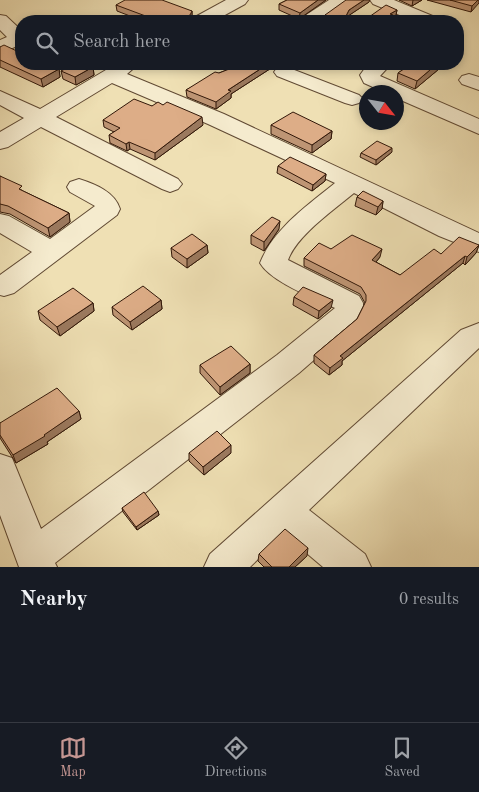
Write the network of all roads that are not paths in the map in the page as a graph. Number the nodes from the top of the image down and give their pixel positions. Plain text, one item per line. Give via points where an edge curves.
1 (205, 0) edge
2 (341, 0) edge
3 (428, 0) edge
4 (232, 4) edge
5 (378, 4) edge
6 (409, 12) junction
7 (213, 15) edge
8 (318, 15) edge
9 (416, 15) edge
10 (0, 20) edge
11 (15, 34) edge
12 (15, 40) edge
13 (0, 48) edge
14 (118, 70) edge
15 (122, 70) edge
16 (373, 70) edge
17 (284, 73) edge
18 (0, 96) edge
19 (352, 99) dead end
20 (39, 118) junction
21 (479, 127) edge
22 (0, 142) edge
23 (352, 182) junction
24 (170, 184) dead end
25 (79, 187) dead end
26 (0, 222) edge
27 (479, 243) edge
28 (51, 252) junction
29 (4, 286) dead end
30 (479, 334) edge
31 (1, 472) edge
32 (284, 512) junction
33 (36, 562) edge
34 (223, 567) edge
35 (352, 567) edge

1 - 4 street
2 - 8 street
3 - 6 street
4 - 7 street
5 - 6 street
6 - 9 street
10 - 11 street
12 - 13 street
14 - 20 street
15 - 23 street via 216,119
16 - 21 street via 371,79
17 - 19 street
18 - 20 street
20 - 22 street
20 - 24 street
23 - 27 street
23 - 33 street via 301,225 274,255 273,263 349,303 344,317
25 - 28 street via 106,202 108,209
26 - 28 street
28 - 29 street
30 - 32 street via 470,338
31 - 33 street
32 - 34 street
32 - 35 street

